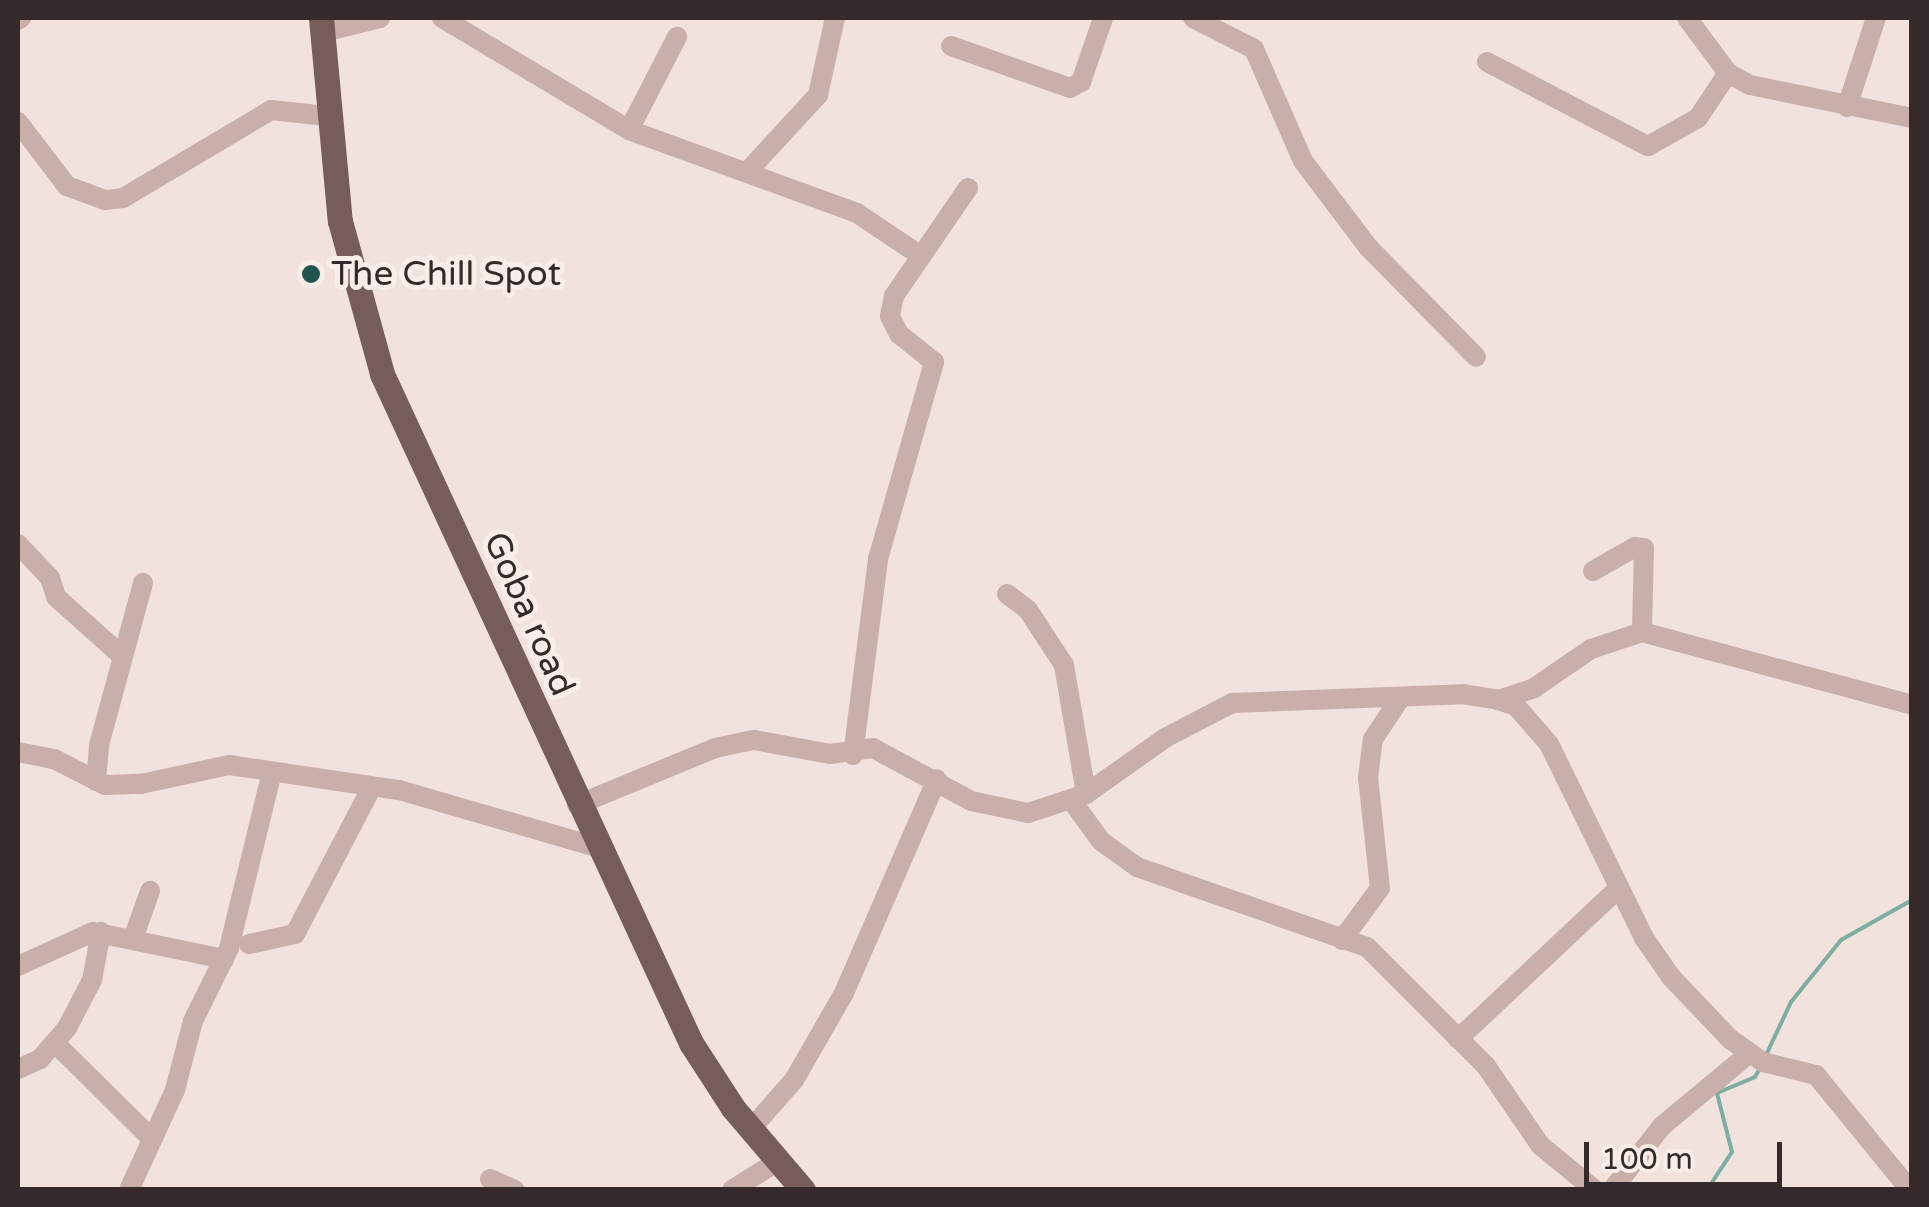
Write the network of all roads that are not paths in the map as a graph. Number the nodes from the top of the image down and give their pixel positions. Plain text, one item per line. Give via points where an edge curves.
1 (380, 18) edge
2 (442, 18) edge
3 (836, 18) edge
4 (1103, 18) edge
5 (1193, 18) edge
6 (1687, 18) edge
7 (1876, 18) edge
8 (322, 25) edge
9 (677, 37) dead end
10 (950, 46) dead end
11 (1487, 62) dead end
12 (1728, 73) junction
13 (1846, 107) junction
14 (327, 116) junction
15 (1912, 118) edge
16 (18, 122) edge
17 (629, 130) junction
18 (748, 172) junction
19 (968, 188) dead end
20 (921, 256) junction
21 (1476, 357) dead end
22 (18, 544) edge
23 (24, 565) edge
24 (1593, 571) dead end
25 (143, 583) dead end
26 (1007, 594) dead end
27 (1642, 632) junction
28 (122, 656) junction
29 (1400, 700) junction
30 (1498, 700) junction
31 (1912, 705) edge
32 (18, 752) edge
33 (853, 755) junction
34 (271, 776) junction
35 (936, 779) junction
36 (96, 781) junction
37 (372, 787) junction
38 (1079, 798) junction
39 (577, 805) junction
40 (596, 848) junction
41 (1619, 888) junction
42 (150, 891) dead end
43 (101, 932) junction
44 (134, 936) junction
45 (1342, 940) junction
46 (250, 944) dead end
47 (224, 959) junction
48 (18, 966) edge
49 (1458, 1039) junction
50 (56, 1044) junction
51 (1750, 1053) junction
52 (18, 1069) edge
53 (750, 1130) junction
54 (152, 1139) junction
55 (776, 1163) junction
56 (490, 1179) dead end
57 (138, 1184) edge
58 (515, 1190) edge
59 (732, 1190) edge
60 (802, 1190) edge
61 (1595, 1190) edge
62 (1612, 1190) edge
63 (1910, 1190) edge

1 - 8 street
2 - 17 street
3 - 18 street via 818,94
4 - 10 street via 1081,82 1070,88
5 - 21 street via 1254,48 1303,161 1368,247
6 - 12 street
7 - 13 street
8 - 14 main road, Goba road
9 - 17 street
11 - 12 street via 1648,146 1698,118
12 - 13 street via 1750,85
13 - 15 street
14 - 16 street via 271,110 123,198 105,200 67,186
14 - 39 main road, Goba road via 340,221 382,374
17 - 18 street
18 - 20 street via 857,213
19 - 20 street
20 - 33 street via 890,316 900,334 934,362 878,558
22 - 23 street
23 - 28 street via 50,578 56,597
24 - 27 street via 1644,548
25 - 28 street
26 - 38 street via 1028,610 1064,665
27 - 30 street via 1591,650 1534,688
27 - 31 street
28 - 36 street
29 - 30 street via 1462,694
29 - 38 street via 1232,704 1165,738
29 - 45 street via 1373,739 1368,778 1380,888
30 - 41 street via 1516,706 1549,744
32 - 36 street via 54,759
33 - 35 street via 873,748
33 - 39 street via 734,742
34 - 36 street via 229,765 141,784
34 - 37 street
34 - 47 street
35 - 38 street via 948,791 1006,812
35 - 53 street via 844,992 794,1080
37 - 40 street via 447,800 500,824
37 - 46 street via 295,934
38 - 45 street via 1101,841 1137,866
39 - 40 main road, Goba road
40 - 53 main road, Goba road via 691,1043
41 - 49 street
41 - 51 street via 1671,977
42 - 44 street
43 - 44 street
43 - 48 street via 75,937
43 - 50 street via 88,992
44 - 47 street
45 - 49 street via 1367,947
47 - 54 street via 193,1022
49 - 61 street via 1486,1066 1540,1145
50 - 52 street
50 - 54 street
51 - 62 street via 1662,1126
51 - 63 street via 1816,1075
53 - 55 main road, Goba road
54 - 57 street
55 - 59 street
55 - 60 main road, Goba road
56 - 58 street

